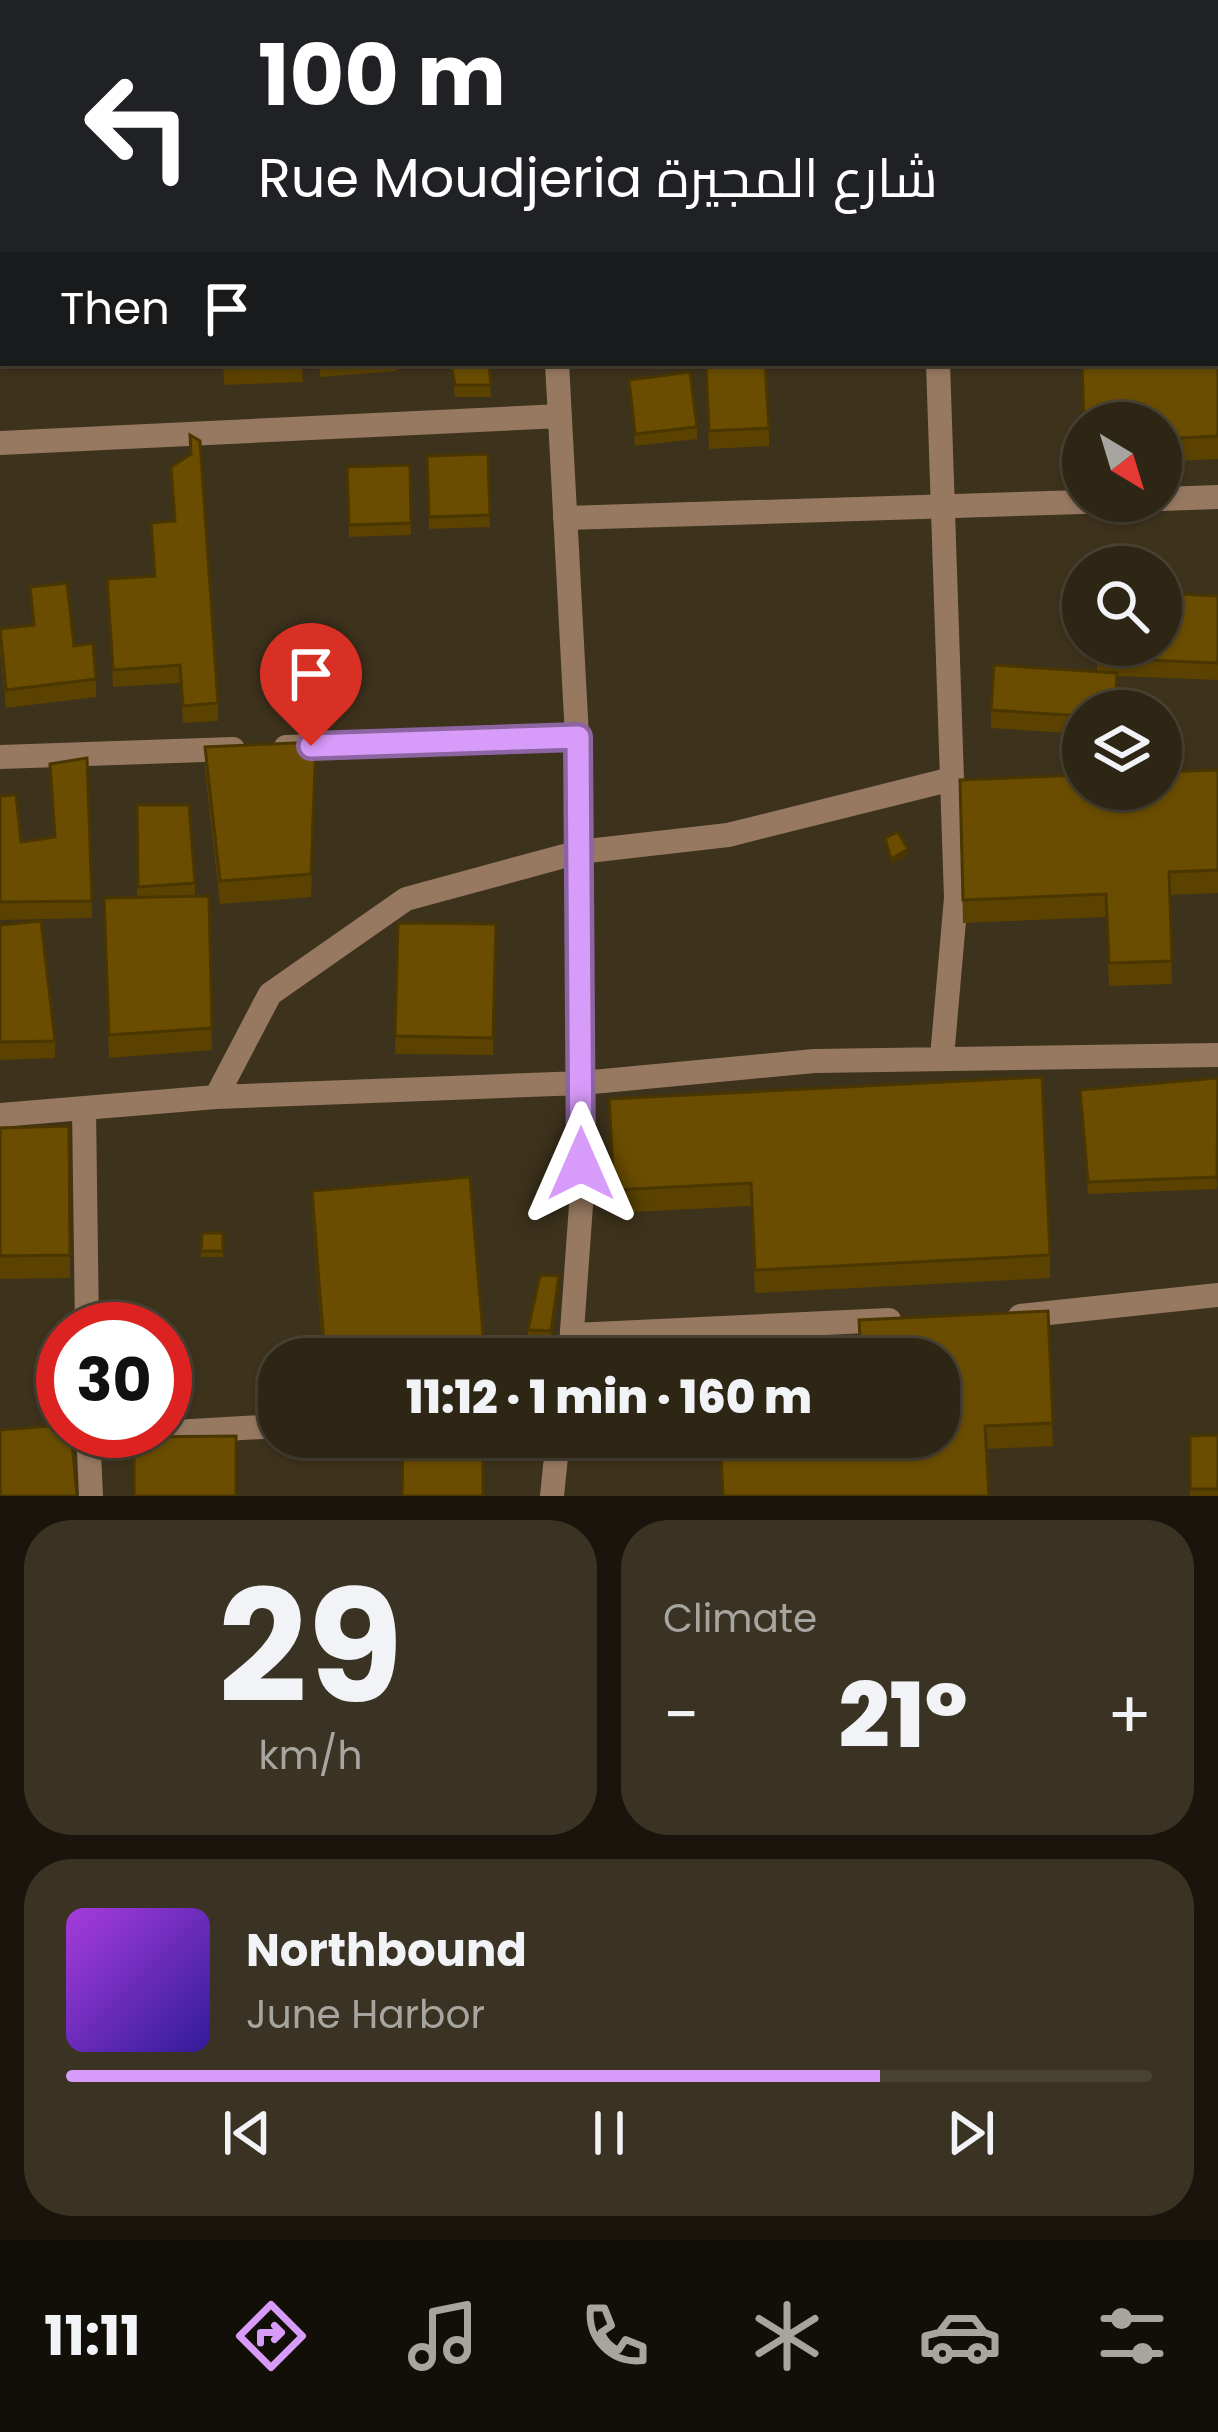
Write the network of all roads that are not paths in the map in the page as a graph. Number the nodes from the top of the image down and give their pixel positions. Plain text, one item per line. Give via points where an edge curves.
1 (557, 366) edge
2 (938, 366) edge
3 (560, 416) junction
4 (0, 443) edge
5 (1218, 497) edge
6 (1182, 498) edge
7 (1062, 503) edge
8 (943, 508) junction
9 (566, 518) junction
10 (578, 737) junction
11 (0, 758) edge
12 (952, 779) junction
13 (578, 852) junction
14 (1218, 1055) edge
15 (942, 1057) junction
16 (582, 1082) junction
17 (215, 1097) junction
18 (84, 1108) junction
19 (0, 1115) edge
20 (1218, 1295) edge
21 (87, 1302) edge
22 (986, 1317) edge
23 (918, 1319) edge
24 (572, 1338) edge
25 (683, 1338) edge
26 (258, 1427) edge
27 (192, 1430) edge
28 (36, 1439) edge
29 (0, 1442) edge
30 (89, 1458) edge
31 (556, 1458) edge
32 (91, 1496) edge
33 (552, 1496) edge

1 - 3 street
2 - 8 street
3 - 4 street
3 - 9 street
5 - 6 street
7 - 8 street
8 - 9 street
8 - 12 street
9 - 10 street
10 - 11 street
10 - 13 street
12 - 13 street via 728,835
12 - 15 street via 956,898
13 - 16 street
13 - 17 street via 406,899 270,994
14 - 15 street
15 - 16 street
16 - 17 street
16 - 24 street
17 - 18 street
18 - 19 street
18 - 21 street
20 - 22 street
23 - 25 street
26 - 27 street
28 - 29 street
30 - 32 street
31 - 33 street

